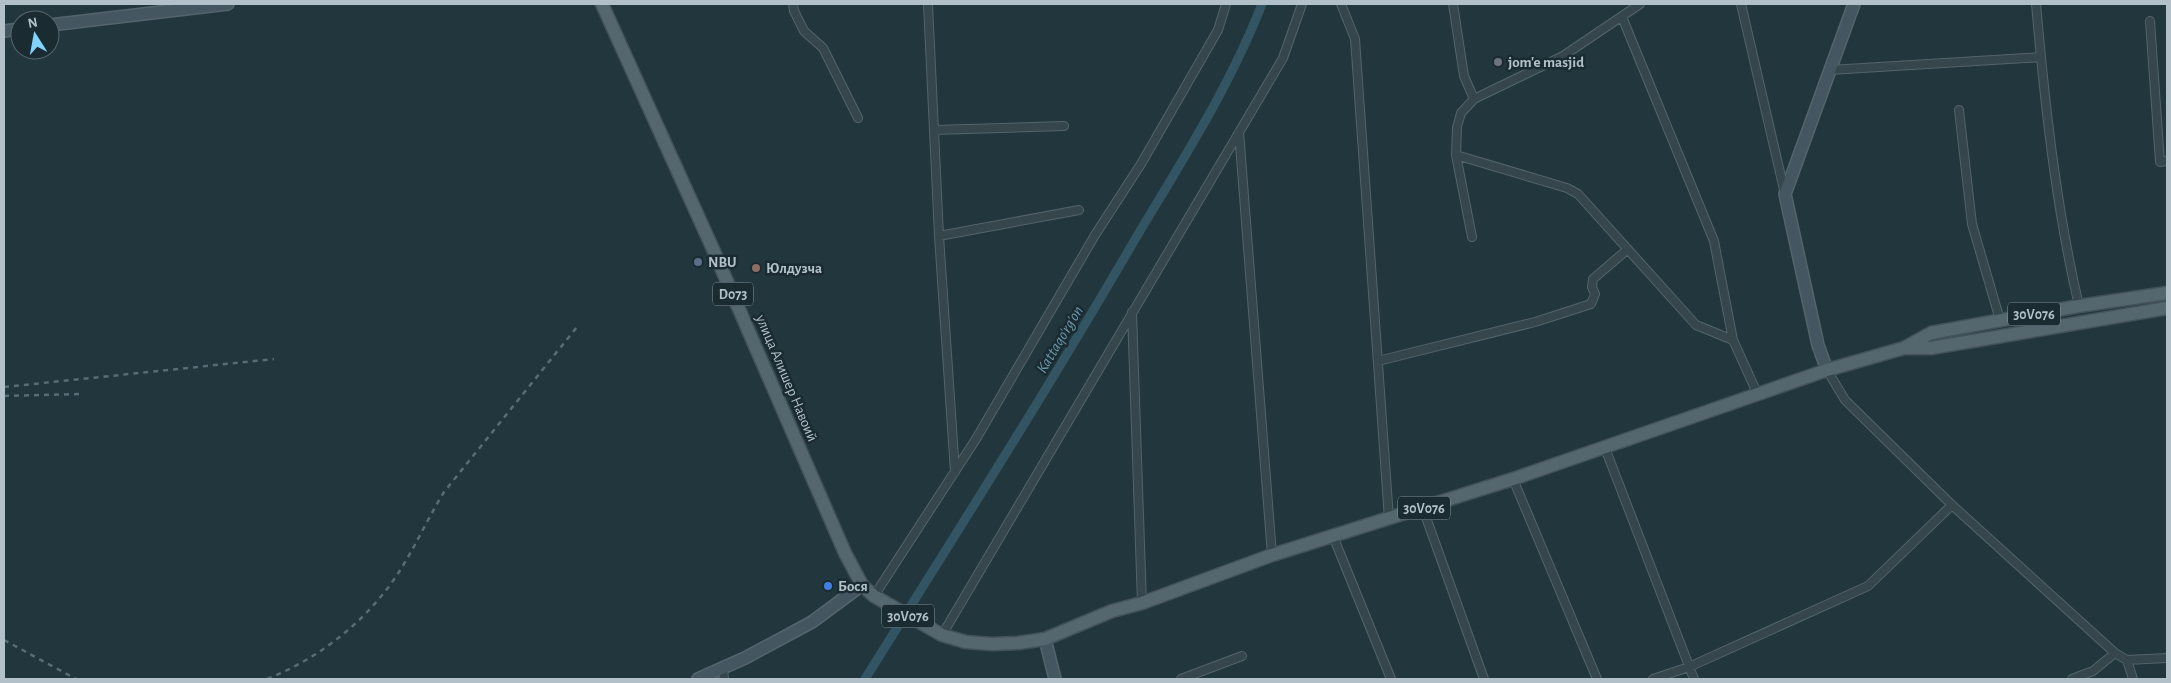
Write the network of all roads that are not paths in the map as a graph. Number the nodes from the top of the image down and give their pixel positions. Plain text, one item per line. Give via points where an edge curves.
1 (228, 4) edge
2 (602, 4) edge
3 (793, 4) edge
4 (928, 4) edge
5 (1226, 4) edge
6 (1302, 4) edge
7 (1341, 4) edge
8 (1453, 4) edge
9 (1640, 4) edge
10 (1741, 4) edge
11 (1854, 4) edge
12 (2036, 4) edge
13 (1622, 17) junction
14 (2150, 21) dead end
15 (60, 24) edge
16 (2041, 57) junction
17 (1830, 70) junction
18 (1474, 99) junction
19 (1959, 110) dead end
20 (858, 118) dead end
21 (1064, 126) dead end
22 (934, 130) junction
23 (1239, 132) junction
24 (1456, 155) junction
25 (2167, 162) edge
26 (1785, 194) junction
27 (1079, 210) dead end
28 (939, 236) junction
29 (1472, 237) dead end
30 (1628, 249) junction
31 (2167, 292) edge
32 (2079, 306) junction
33 (2167, 308) edge
34 (1132, 312) junction
35 (2000, 320) junction
36 (1733, 340) junction
37 (1904, 348) junction
38 (1378, 361) junction
39 (1828, 370) junction
40 (1758, 395) junction
41 (1605, 448) junction
42 (955, 472) junction
43 (1513, 479) junction
44 (1952, 504) junction
45 (1423, 508) junction
46 (1389, 520) junction
47 (1333, 536) junction
48 (1272, 555) junction
49 (862, 585) junction
50 (874, 596) junction
51 (1142, 603) junction
52 (942, 636) junction
53 (1045, 639) junction
54 (2115, 653) junction
55 (1242, 656) dead end
56 (2167, 658) edge
57 (2127, 660) junction
58 (1689, 667) junction
59 (723, 674) edge
60 (698, 679) edge
61 (1054, 679) edge
62 (1181, 679) edge
63 (1391, 679) edge
64 (1484, 679) edge
65 (1596, 679) edge
66 (1653, 679) edge
67 (1694, 679) edge
68 (2072, 679) edge
69 (2133, 679) edge

1 - 15 street
2 - 49 main road, улица Алишер Навоий / D073
3 - 20 street via 804,31 824,48
4 - 22 street
5 - 42 street via 1218,30 1141,164 1095,235
6 - 23 street via 1283,58
7 - 38 street via 1355,39
8 - 18 street via 1464,76
9 - 13 street
10 - 26 street
11 - 17 street
12 - 16 street
13 - 18 street via 1563,56
13 - 36 street via 1714,241
14 - 25 street via 2160,162
16 - 17 street
16 - 32 street via 2065,246
17 - 26 street
18 - 24 street via 1461,112
19 - 35 street via 1972,224
21 - 22 street
22 - 28 street
23 - 34 street
23 - 48 street
24 - 29 street
24 - 30 street via 1578,194
26 - 39 street via 1818,345
27 - 28 street
28 - 42 street
30 - 36 street via 1696,325
30 - 38 street via 1593,280 1595,294 1591,304 1535,322
31 - 32 main road, 30V076
32 - 35 main road, 30V076
33 - 37 main road, 30V076 via 1931,348
34 - 51 street
34 - 52 street
35 - 37 main road, 30V076 via 1931,333
36 - 40 street
37 - 39 main road, 30V076
38 - 46 street
39 - 40 main road, 30V076
39 - 44 street via 1845,400
40 - 41 main road, 30V076
41 - 43 main road, 30V076
41 - 58 street
42 - 50 street
43 - 45 main road, 30V076
43 - 65 street
44 - 54 street
44 - 58 street via 1868,586
45 - 46 main road, 30V076
45 - 64 street
46 - 47 main road, 30V076
47 - 48 main road, 30V076
47 - 63 street
48 - 51 main road, 30V076
49 - 50 main road, улица Алишер Навоий / 30V076
49 - 59 street via 812,622
50 - 52 main road, 30V076
51 - 53 main road, 30V076 via 1112,611
52 - 53 main road, 30V076 via 992,644
53 - 61 street
54 - 57 street
54 - 68 street via 2093,671
55 - 62 street
56 - 57 street
57 - 69 street
58 - 66 street
58 - 67 street
59 - 60 street

